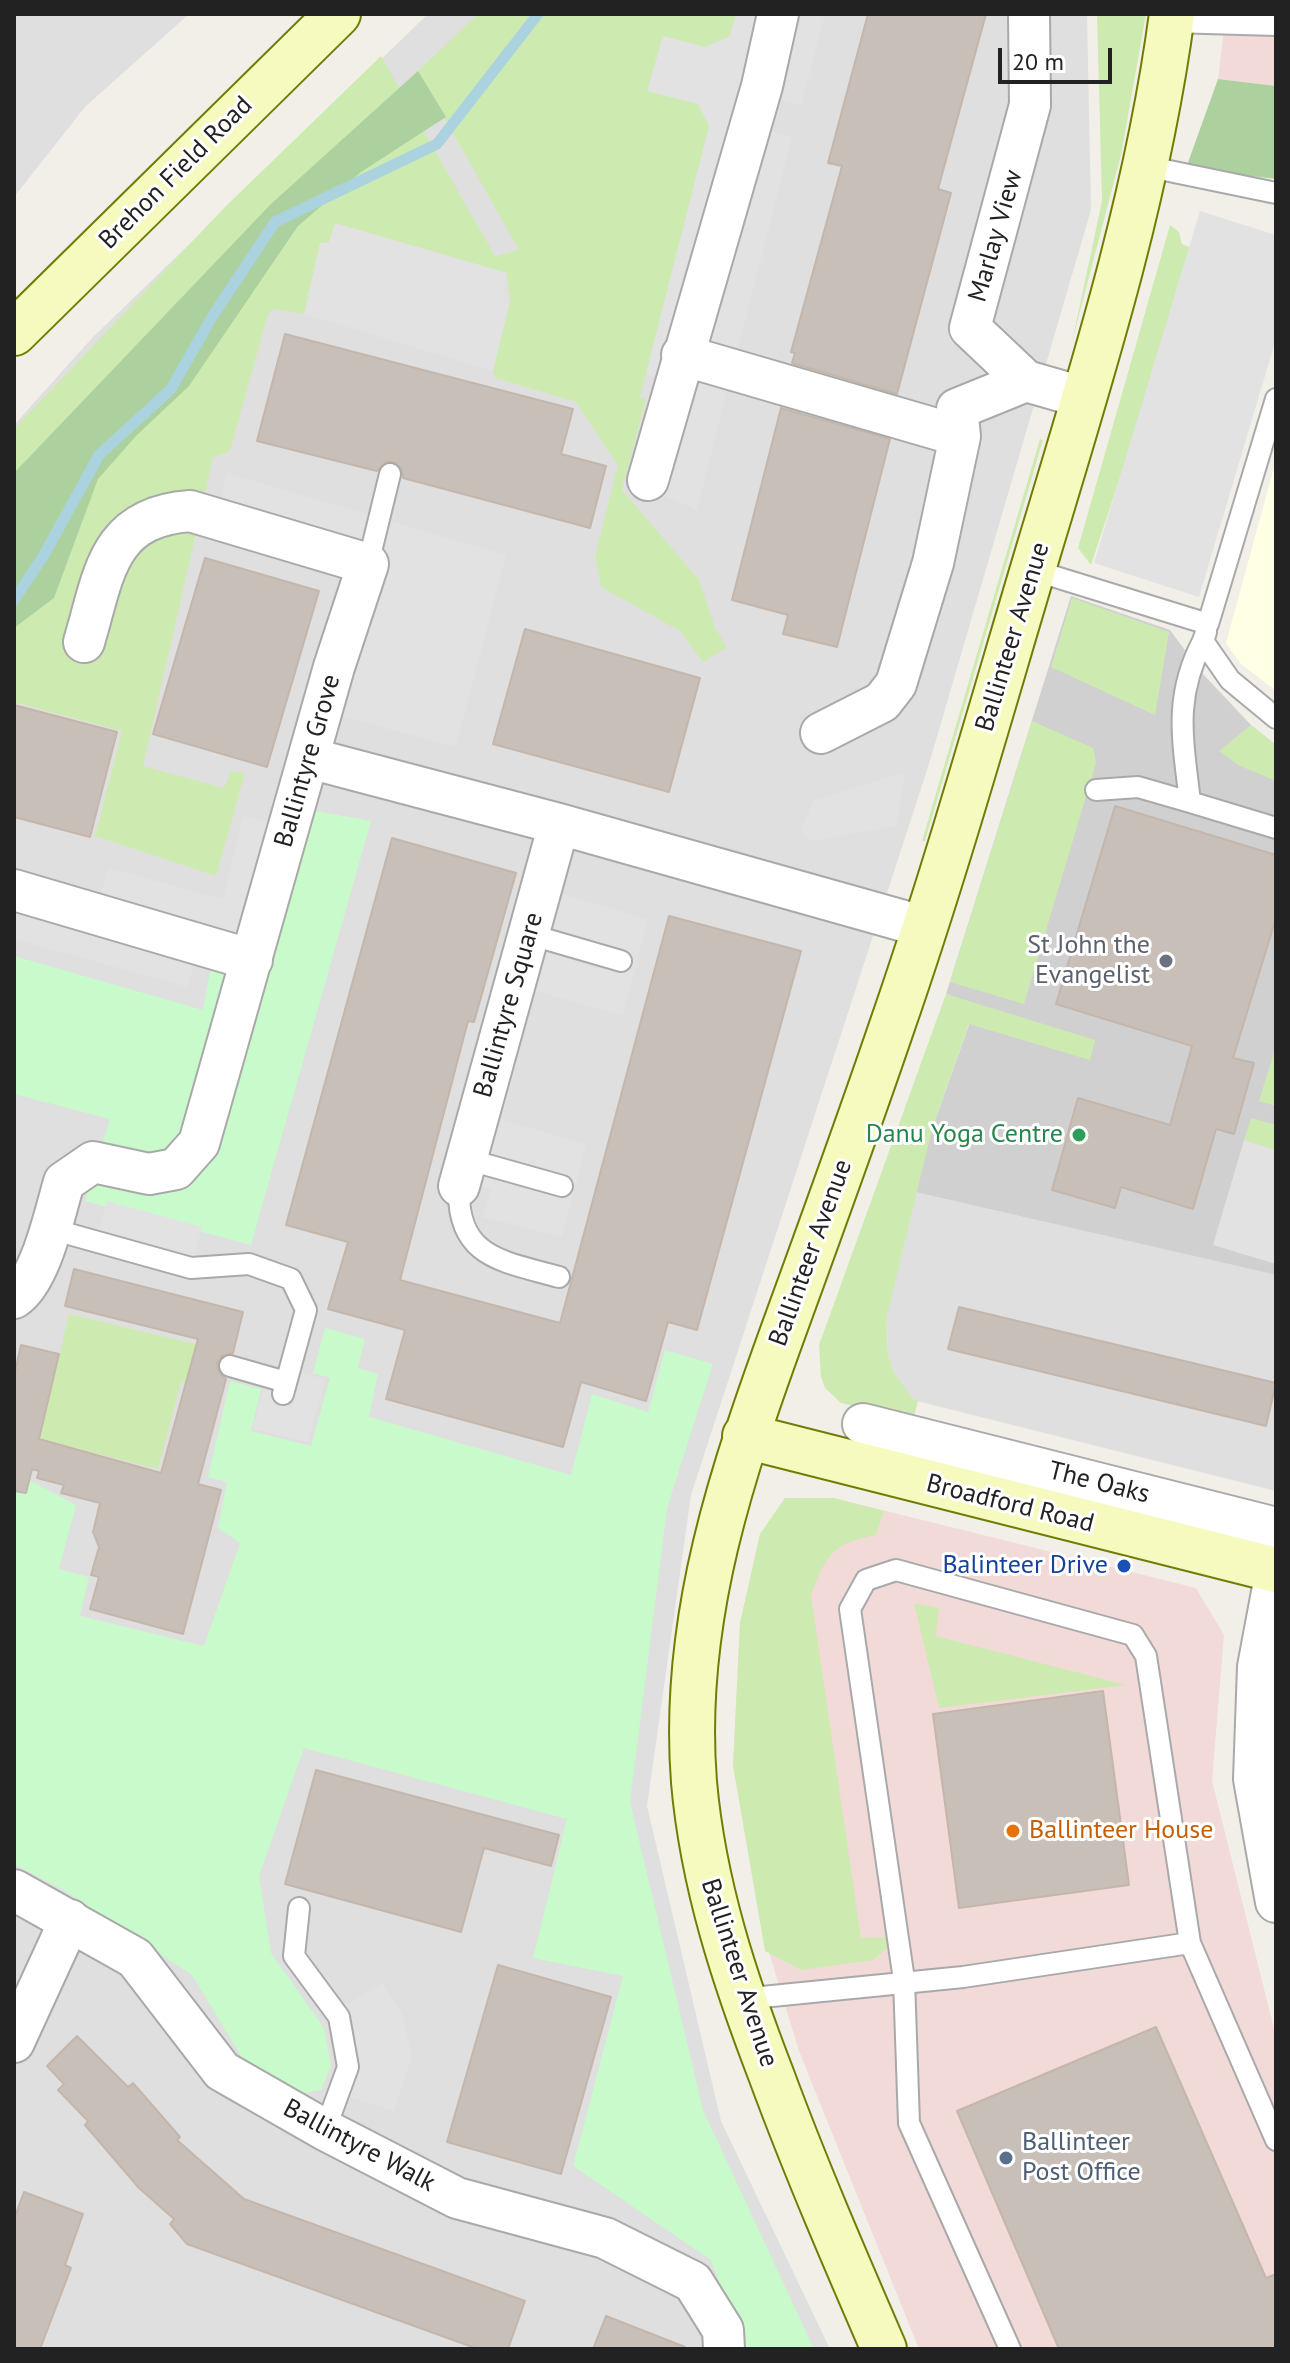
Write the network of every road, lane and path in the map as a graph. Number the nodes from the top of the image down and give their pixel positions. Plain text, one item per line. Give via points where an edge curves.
1 (338, 14) edge
2 (778, 14) edge
3 (1029, 14) edge
4 (1172, 18) edge
5 (1276, 25) edge
6 (1145, 166) junction
7 (1276, 193) edge
8 (14, 333) edge
9 (682, 355) junction
10 (1026, 381) junction
11 (1085, 398) junction
12 (1276, 399) edge
13 (960, 436) junction
14 (390, 474) dead end
15 (648, 480) dead end
16 (368, 564) junction
17 (1033, 570) junction
18 (1206, 632) junction
19 (84, 642) dead end
20 (1276, 718) edge
21 (821, 733) dead end
22 (309, 758) junction
23 (1096, 790) dead end
24 (1190, 802) junction
25 (559, 824) junction
26 (1276, 828) edge
27 (14, 890) edge
28 (925, 927) junction
29 (528, 934) junction
30 (252, 960) junction
31 (621, 961) dead end
32 (462, 1173) junction
33 (562, 1186) dead end
34 (51, 1229) junction
35 (559, 1277) dead end
36 (14, 1298) edge
37 (230, 1366) dead end
38 (863, 1424) dead end
39 (745, 1436) junction
40 (917, 1459) junction
41 (1276, 1528) edge
42 (1276, 1571) edge
43 (14, 1890) edge
44 (1276, 1902) edge
45 (299, 1908) dead end
46 (70, 1920) junction
47 (1190, 1943) junction
48 (904, 1980) junction
49 (742, 1999) junction
50 (14, 2042) edge
51 (325, 2130) junction
52 (1276, 2140) edge
53 (724, 2349) edge
54 (884, 2349) edge
55 (1010, 2349) edge

1 - 8 street, Brehon Field Road
2 - 9 street via 762,86
3 - 10 street, Marlay View via 1030,105 970,328
4 - 5 lane
4 - 6 street, Ballinteer Avenue
6 - 7 lane
6 - 11 street, Ballinteer Avenue
9 - 13 street
9 - 15 street
10 - 11 street
10 - 13 street via 957,409
11 - 17 street, Ballinteer Avenue
12 - 18 lane
13 - 21 street via 933,563 896,684 882,702
14 - 16 lane, Ballintyre Grove
16 - 19 street via 190,511 169,513 128,533 112,549
16 - 22 street, Ballintyre Grove
17 - 18 lane
17 - 28 street, Ballinteer Avenue
18 - 20 lane via 1230,680
18 - 24 lane via 1188,669 1183,705
22 - 25 street
22 - 30 street, Ballintyre Grove
23 - 24 lane via 1138,787
24 - 26 lane
25 - 28 street
25 - 29 street, Ballintyre Square
27 - 30 street
28 - 39 street, Ballinteer Avenue
29 - 31 lane
29 - 32 street, Ballintyre Square
30 - 34 street, Ballintyre Grove via 199,1143 176,1169 149,1174 93,1162 64,1182
32 - 33 lane
32 - 35 lane via 458,1211 466,1236 491,1258
34 - 36 street, Ballintyre Grove via 26,1290
34 - 37 lane via 191,1268 249,1264 291,1279 306,1310 285,1388
38 - 40 street, The Oaks
39 - 40 street, Broadford Road
39 - 49 street, Ballinteer Avenue via 702,1595 692,1707 704,1865
40 - 41 street, The Oaks
40 - 42 street, Broadford Road
42 - 44 street via 1258,1667 1254,1779
43 - 46 street, Ballintyre Walk
45 - 51 lane via 294,1956 339,2017 348,2067
46 - 50 street
46 - 51 street, Ballintyre Walk via 135,1958 222,2071
47 - 48 lane via 963,1977
47 - 48 lane via 1146,1656 1133,1635 896,1570 866,1580 850,1609
47 - 52 lane
48 - 49 lane
48 - 55 lane via 909,2123
49 - 54 street, Ballinteer Avenue
51 - 53 street, Ballintyre Walk via 457,2198 605,2238 693,2282 723,2330

